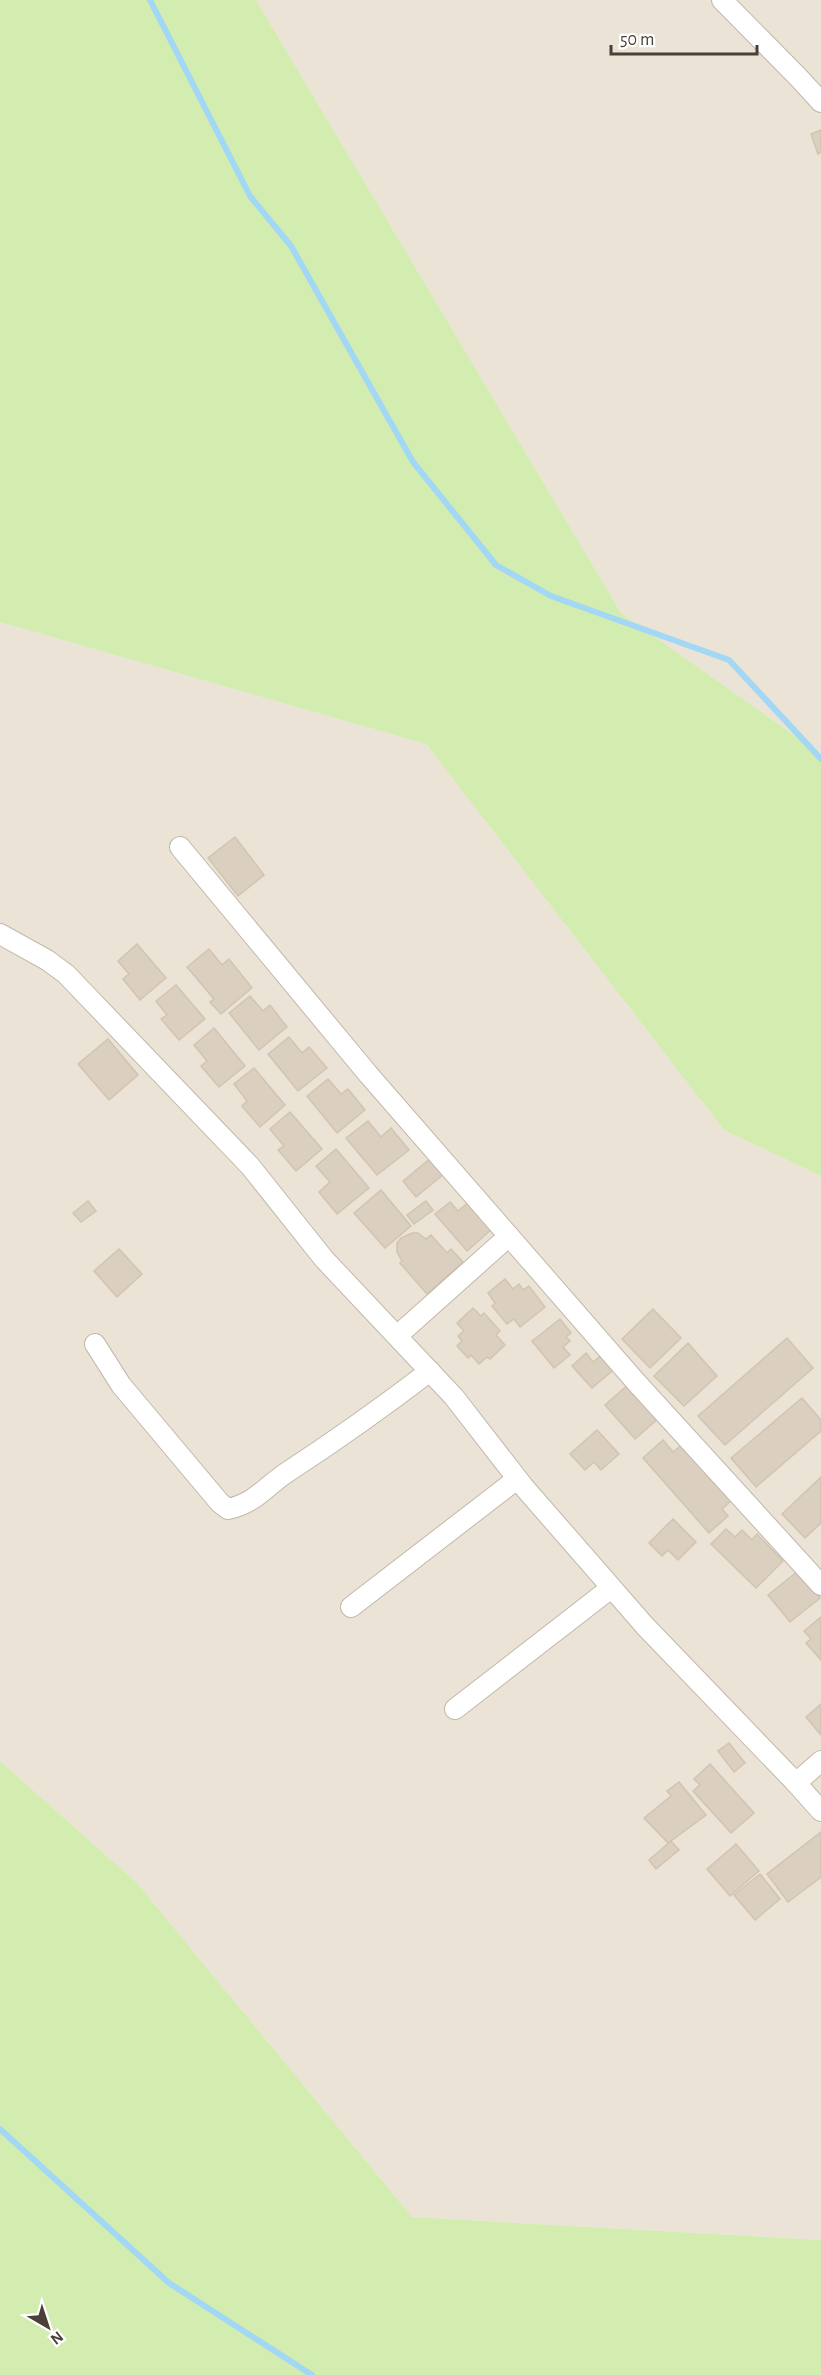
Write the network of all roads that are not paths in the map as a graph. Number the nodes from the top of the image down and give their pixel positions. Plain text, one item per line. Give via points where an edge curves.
1 (722, 0) edge
2 (821, 102) edge
3 (180, 847) dead end
4 (0, 934) edge
5 (509, 1236) junction
6 (397, 1336) junction
7 (95, 1344) dead end
8 (430, 1371) junction
9 (517, 1479) junction
10 (821, 1585) edge
11 (611, 1588) junction
12 (351, 1606) dead end
13 (455, 1709) dead end
14 (821, 1761) edge
15 (796, 1783) junction
16 (821, 1811) edge

1 - 2 street
3 - 5 street via 368,1074
4 - 6 street via 66,974 250,1166 324,1259
5 - 6 street
5 - 10 street
6 - 8 street
7 - 8 street via 121,1385 228,1509 244,1506
8 - 9 street via 454,1396
9 - 11 street
9 - 12 street
11 - 13 street
11 - 15 street
14 - 15 street
15 - 16 street

